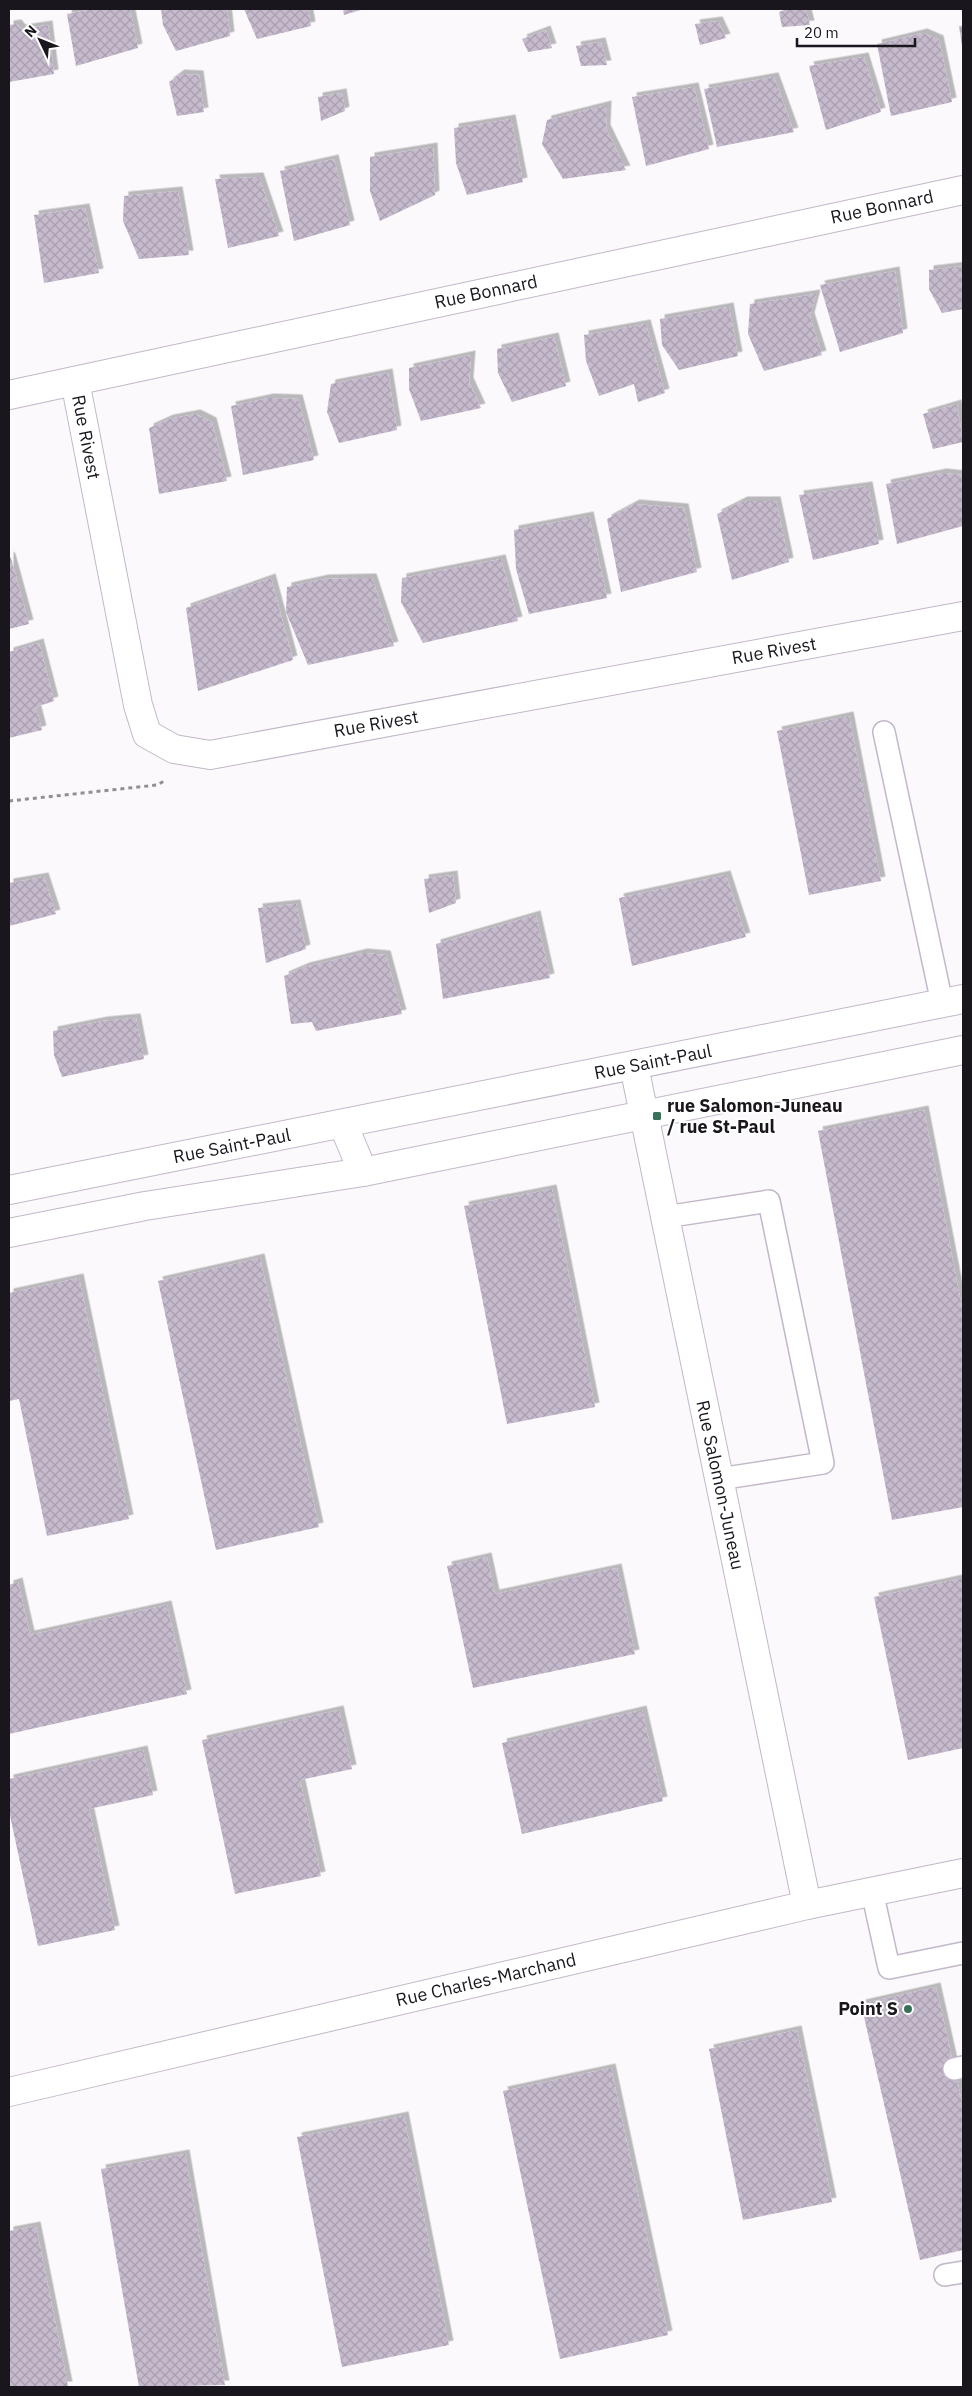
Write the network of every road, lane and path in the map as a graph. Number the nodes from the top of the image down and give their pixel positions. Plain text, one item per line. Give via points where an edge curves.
1 (963, 190) edge
2 (74, 381) junction
3 (9, 395) edge
4 (963, 616) edge
5 (884, 732) dead end
6 (210, 754) junction
7 (9, 801) edge
8 (953, 1001) edge
9 (963, 1050) edge
10 (634, 1066) junction
11 (644, 1115) junction
12 (343, 1124) junction
13 (121, 1168) junction
14 (363, 1172) junction
15 (9, 1190) edge
16 (145, 1206) junction
17 (665, 1217) junction
18 (9, 1233) edge
19 (719, 1479) junction
20 (963, 1873) edge
21 (872, 1891) junction
22 (807, 1905) junction
23 (963, 1953) edge
24 (9, 2092) edge

1 - 2 street, Rue Bonnard
2 - 3 street, Rue Bonnard
2 - 6 street, Rue Rivest via 138,705 147,734 174,749
4 - 6 street, Rue Rivest
5 - 8 lane
6 - 7 path via 157,785
8 - 10 street, Rue Saint-Paul
9 - 11 street
10 - 11 street, Rue Salomon-Juneau
10 - 12 street, Rue Saint-Paul
11 - 14 street
11 - 17 street, Rue Salomon-Juneau
12 - 13 street, Rue Saint-Paul
12 - 14 street
13 - 15 street, Rue Saint-Paul
13 - 16 street
14 - 16 street
16 - 18 street
17 - 19 street, Rue Salomon-Juneau
17 - 19 lane via 769,1201 823,1463
19 - 22 street, Rue Salomon-Juneau
20 - 21 street, Rue Charles-Marchand
21 - 22 street, Rue Charles-Marchand
21 - 23 lane via 888,1968
22 - 24 street, Rue Charles-Marchand

